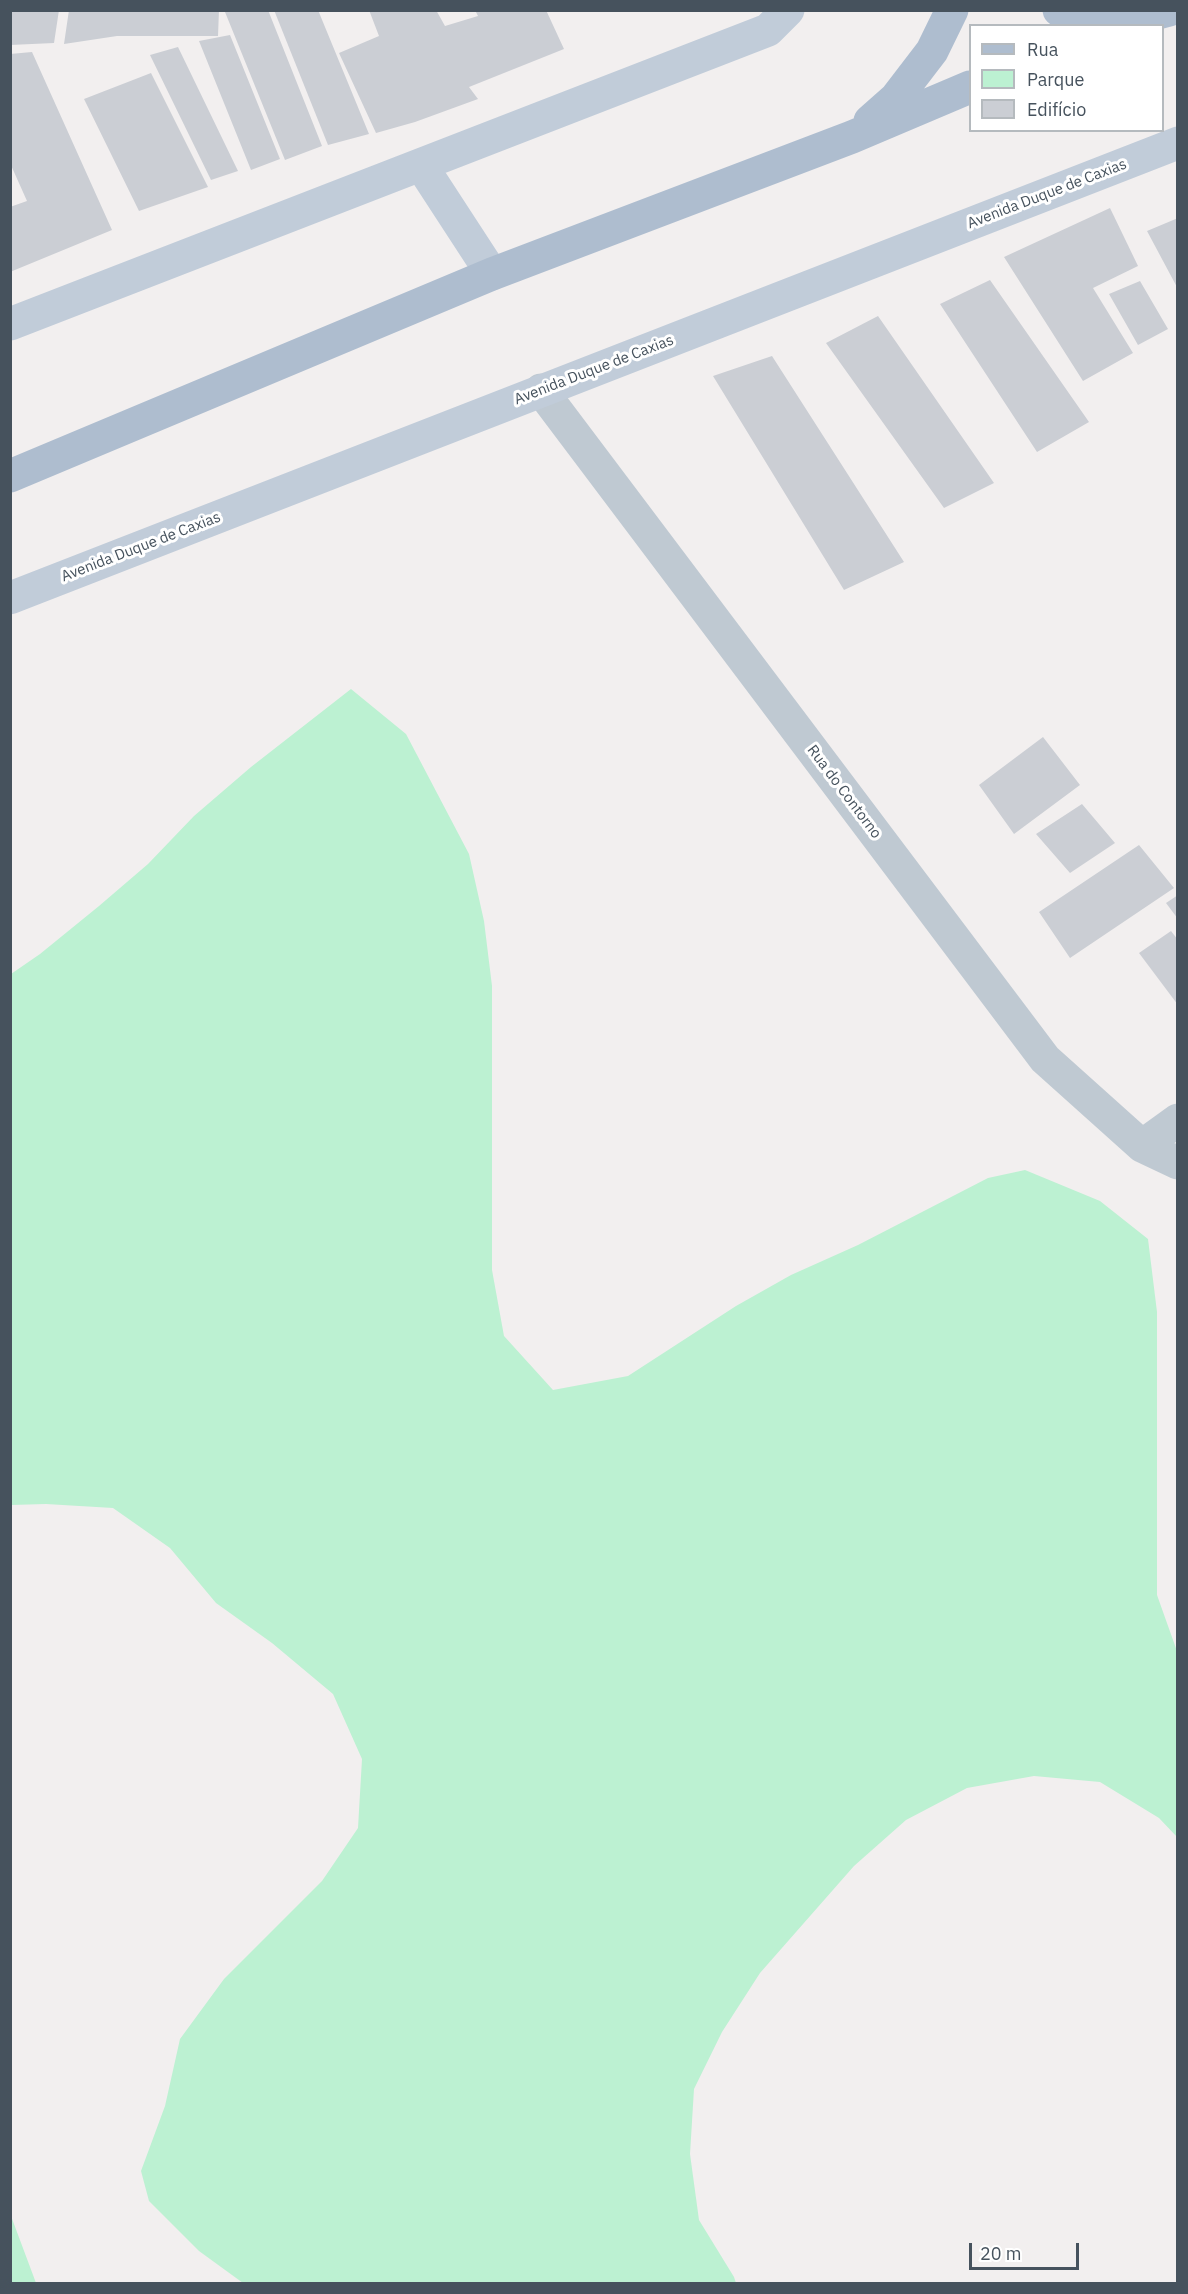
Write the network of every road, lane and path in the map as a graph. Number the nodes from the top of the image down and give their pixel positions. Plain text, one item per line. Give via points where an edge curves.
1 (788, 10) edge
2 (952, 10) edge
3 (1059, 10) edge
4 (1170, 10) edge
5 (1122, 23) edge
6 (969, 87) edge
7 (852, 137) junction
8 (1178, 143) edge
9 (422, 165) junction
10 (492, 274) junction
11 (10, 324) edge
12 (541, 390) junction
13 (10, 476) edge
14 (10, 598) edge
15 (1178, 1120) edge
16 (1142, 1146) junction
17 (1178, 1163) edge

1 - 9 street via 768,30
2 - 7 main road via 932,51 896,98
3 - 5 main road via 1081,19
4 - 5 main road
6 - 7 main road
7 - 10 main road
8 - 12 street, Avenida Duque de Caxias
9 - 10 street
9 - 11 street
10 - 13 main road
12 - 14 street, Avenida Duque de Caxias
12 - 16 street, Rua do Contorno via 1045,1059
15 - 16 street
16 - 17 street, Rua do Contorno

